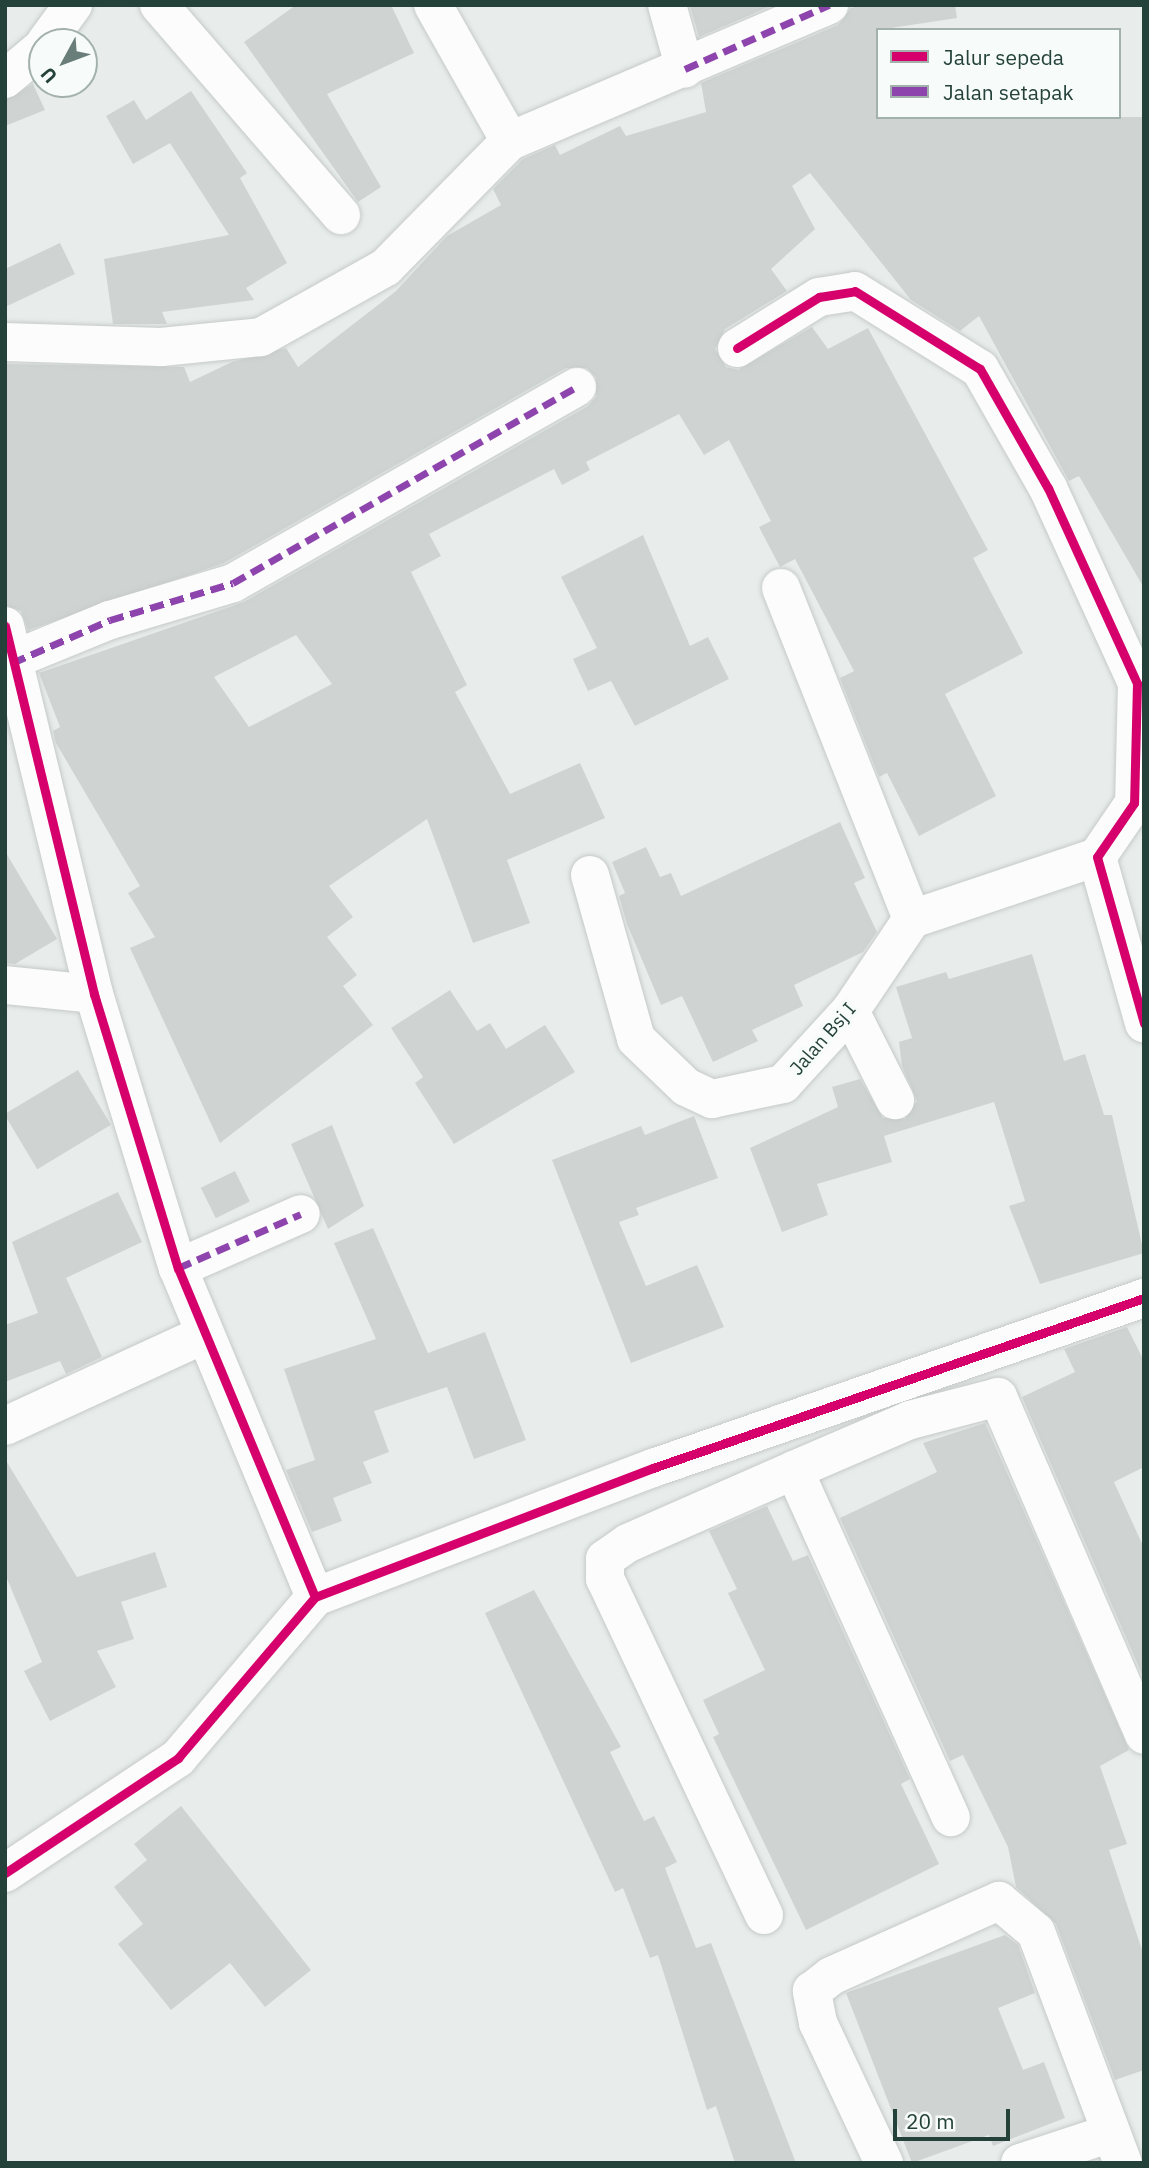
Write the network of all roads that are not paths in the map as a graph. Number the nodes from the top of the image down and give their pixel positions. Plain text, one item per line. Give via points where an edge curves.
1 (73, 5) edge
2 (159, 5) edge
3 (433, 5) edge
4 (667, 5) edge
5 (829, 5) edge
6 (56, 28) edge
7 (28, 60) edge
8 (685, 69) junction
9 (5, 79) edge
10 (510, 141) junction
11 (341, 215) dead end
12 (5, 342) edge
13 (737, 348) dead end
14 (577, 387) dead end
15 (781, 588) dead end
16 (7, 651) edge
17 (1097, 857) junction
18 (590, 875) dead end
19 (912, 919) junction
20 (5, 985) edge
21 (94, 994) junction
22 (850, 1011) junction
23 (1144, 1023) edge
24 (895, 1100) dead end
25 (301, 1214) dead end
26 (178, 1268) junction
27 (1144, 1298) edge
28 (203, 1335) junction
29 (975, 1351) junction
30 (998, 1397) junction
31 (5, 1426) edge
32 (794, 1470) junction
33 (315, 1597) junction
34 (1144, 1734) edge
35 (951, 1817) dead end
36 (5, 1873) edge
37 (764, 1914) dead end
38 (1117, 2148) edge
39 (884, 2163) edge
40 (1020, 2163) edge

1 - 6 street
2 - 11 street
3 - 10 street
4 - 8 street
5 - 8 street
7 - 9 street
8 - 10 street
10 - 12 street via 386,267 261,337 161,346
13 - 17 street via 819,298 855,291 966,356 1015,430 1103,601 1137,683 1134,803
14 - 16 street via 233,583
15 - 19 street
16 - 21 street
17 - 19 street
17 - 23 street
18 - 22 street, Jalan Bsj I via 636,1039 686,1087 712,1099 783,1084
19 - 22 street, Jalan Bsj I
20 - 21 street
21 - 26 street
22 - 24 street
25 - 26 street
26 - 28 street
27 - 29 street
28 - 31 street
28 - 33 street
29 - 30 street
29 - 33 street
30 - 32 street via 910,1420
30 - 34 street
32 - 35 street
32 - 37 street via 605,1559 605,1578
33 - 36 street via 178,1758
38 - 39 street via 1036,1932 999,1901 831,1976 812,1991 818,2023
38 - 40 street

